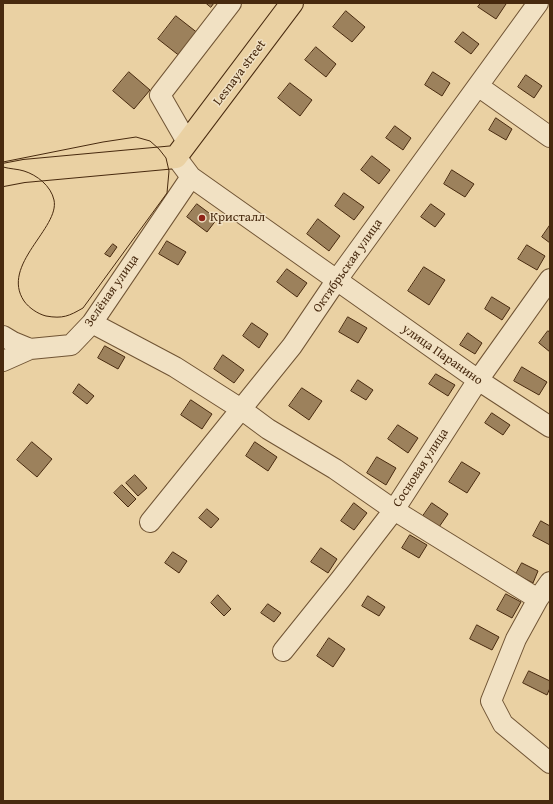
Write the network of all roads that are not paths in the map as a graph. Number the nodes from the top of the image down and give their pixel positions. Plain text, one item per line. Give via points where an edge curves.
1 (231, 3) edge
2 (292, 3) edge
3 (538, 3) edge
4 (478, 86) junction
5 (550, 137) edge
6 (181, 150) junction
7 (3, 175) edge
8 (191, 177) junction
9 (550, 279) edge
10 (336, 280) junction
11 (92, 323) junction
12 (3, 336) edge
13 (30, 348) junction
14 (3, 361) edge
15 (478, 380) junction
16 (242, 409) junction
17 (550, 427) edge
18 (394, 510) junction
19 (150, 522) dead end
20 (550, 582) edge
21 (538, 599) junction
22 (282, 651) dead end
23 (550, 763) edge

1 - 6 street via 160,95
2 - 6 main road, Lesnaya street
3 - 4 street, Октябрьская улица
4 - 5 street
4 - 10 street, Октябрьская улица
6 - 7 main road
6 - 8 street
8 - 10 street
8 - 11 street, Зелёная улица
9 - 15 street, Сосновая улица
10 - 15 street, улица Паранино
10 - 16 street, Октябрьская улица via 292,346
11 - 13 street, Зелёная улица via 71,345
11 - 16 street via 175,367
12 - 13 street, Зелёная улица
13 - 14 street
15 - 17 street, улица Паранино
15 - 18 street, Сосновая улица
16 - 18 street via 268,429 335,469
16 - 19 street, Октябрьская улица
18 - 21 street
18 - 22 street, Сосновая улица
20 - 21 street
21 - 23 street via 516,639 491,701 503,724

